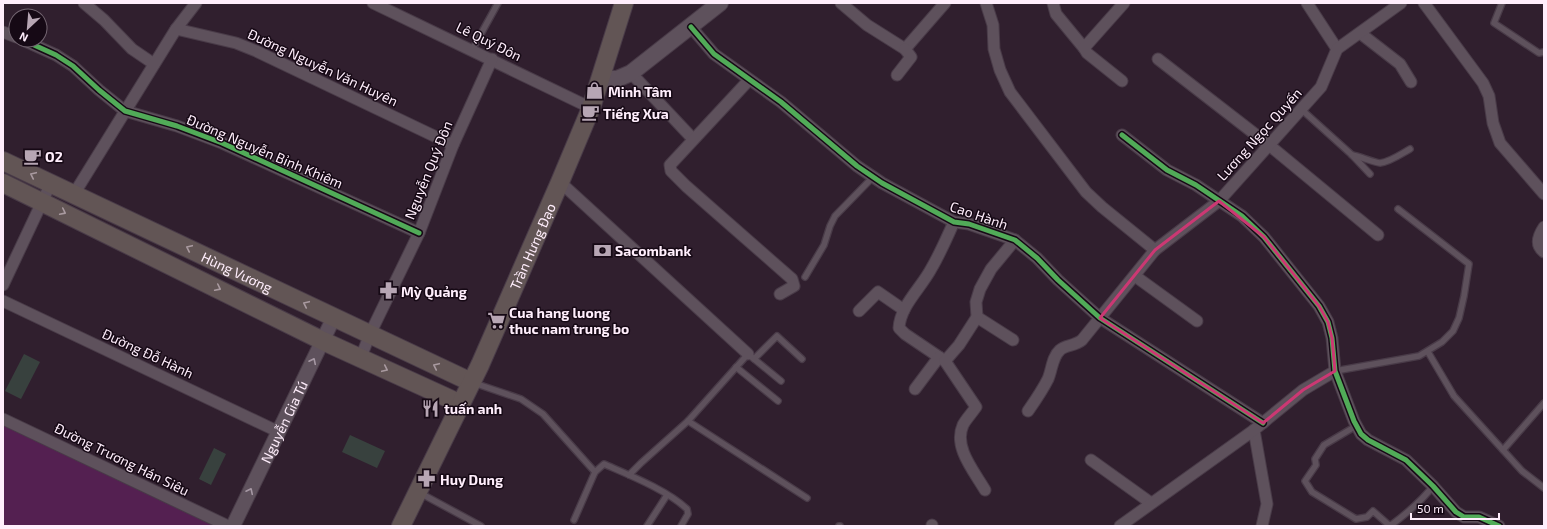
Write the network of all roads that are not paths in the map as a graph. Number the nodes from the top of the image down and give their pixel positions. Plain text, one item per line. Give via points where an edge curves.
1 (84, 3) edge
2 (196, 3) edge
3 (373, 3) edge
4 (498, 3) edge
5 (624, 3) edge
6 (720, 3) edge
7 (841, 3) edge
8 (945, 3) edge
9 (986, 3) edge
10 (1053, 3) edge
11 (1124, 3) edge
12 (1307, 3) edge
13 (1401, 3) edge
14 (1424, 3) edge
15 (1502, 3) edge
16 (691, 27) junction
17 (176, 29) junction
18 (1360, 33) junction
19 (41, 48) edge
20 (1084, 48) junction
21 (905, 49) junction
22 (1337, 49) junction
23 (472, 50) junction
24 (1544, 52) edge
25 (1158, 59) dead end
26 (492, 60) junction
27 (154, 64) junction
28 (631, 73) junction
29 (897, 75) dead end
30 (601, 79) junction
31 (748, 80) junction
32 (1122, 81) dead end
33 (1411, 82) dead end
34 (591, 108) junction
35 (1301, 109) junction
36 (126, 111) junction
37 (1122, 134) dead end
38 (693, 139) junction
39 (453, 145) junction
40 (1269, 145) junction
41 (1410, 149) dead end
42 (1352, 155) junction
43 (3, 161) edge
44 (1370, 174) dead end
45 (873, 177) junction
46 (560, 182) junction
47 (3, 184) edge
48 (51, 184) junction
49 (74, 194) junction
50 (1544, 194) edge
51 (1219, 201) junction
52 (42, 202) junction
53 (1398, 209) dead end
54 (954, 222) junction
55 (1544, 227) edge
56 (419, 233) junction
57 (1378, 235) dead end
58 (1015, 240) junction
59 (1156, 250) junction
60 (1544, 252) edge
61 (1135, 276) junction
62 (805, 277) dead end
63 (3, 285) edge
64 (780, 294) dead end
65 (3, 301) edge
66 (904, 310) junction
67 (860, 311) dead end
68 (334, 317) junction
69 (977, 318) junction
70 (1100, 318) junction
71 (1197, 321) dead end
72 (370, 334) junction
73 (1013, 340) dead end
74 (323, 341) junction
75 (1428, 352) junction
76 (361, 357) junction
77 (751, 357) junction
78 (802, 359) dead end
79 (942, 359) junction
80 (736, 367) junction
81 (1335, 371) junction
82 (781, 381) dead end
83 (472, 382) junction
84 (915, 389) dead end
85 (778, 401) dead end
86 (1544, 403) edge
87 (461, 404) junction
88 (1028, 411) dead end
89 (3, 418) edge
90 (688, 421) junction
91 (1258, 426) junction
92 (1356, 426) junction
93 (279, 432) junction
94 (1503, 450) junction
95 (1091, 460) dead end
96 (595, 472) junction
97 (629, 475) junction
98 (1433, 486) junction
99 (1544, 488) edge
100 (985, 490) dead end
101 (418, 492) junction
102 (667, 495) junction
103 (807, 498) dead end
104 (1151, 503) junction
105 (574, 520) dead end
106 (228, 526) edge
107 (233, 526) edge
108 (401, 526) edge
109 (481, 526) edge
110 (647, 526) edge
111 (681, 526) edge
112 (1120, 526) edge
113 (1262, 526) edge
114 (1499, 526) edge

1 - 27 street via 132,49
2 - 17 street
3 - 23 street, Lê Quý Đôn
4 - 23 lane
5 - 30 main road, Trần Hưng Đạo
6 - 16 main road
7 - 21 street via 867,25
8 - 21 street
9 - 59 street via 993,25 994,49 1010,92 1086,192
10 - 20 street via 1056,14
11 - 20 street
12 - 22 street
13 - 18 street
14 - 50 street via 1483,83 1489,96 1493,123 1500,143
15 - 24 lane via 1494,23 1539,53
16 - 28 main road
16 - 31 street, Cao Hành via 714,54
17 - 27 street
17 - 39 street, Đường Nguyễn Văn Huyên via 236,43 256,51
18 - 22 street
18 - 33 street via 1400,64
19 - 36 street, Đường Nguyễn Bỉnh Khiêm via 73,66
20 - 32 street
21 - 29 street via 911,57
22 - 35 street, Lương Ngọc Quyến via 1321,87
23 - 26 street, Lê Quý Đôn
25 - 40 street
26 - 34 street, Lê Quý Đôn
26 - 39 street, Nguyễn Quý Đôn
27 - 36 street
28 - 30 main road via 618,78
28 - 38 street
30 - 34 main road, Trần Hưng Đạo
31 - 38 street
31 - 45 street, Cao Hành via 781,102
34 - 46 main road, Trần Hưng Đạo
35 - 40 street, Lương Ngọc Quyến
35 - 42 lane
36 - 49 street
36 - 56 street, Đường Nguyễn Bỉnh Khiêm via 222,143
37 - 51 street via 1167,170
38 - 64 street via 670,165 671,171 792,279 794,286
39 - 56 street, Nguyễn Quý Đôn
40 - 51 street, Lương Ngọc Quyến
40 - 57 street
41 - 42 lane via 1380,163
42 - 44 lane
48 -> 43 main road, Hùng Vương
45 - 54 street, Cao Hành
45 - 62 lane via 836,216 824,245
46 - 77 street
46 - 83 main road, Trần Hưng Đạo
47 - 52 main road, Hùng Vương
48 - 49 main road, Hùng Vương
48 - 52 street
68 -> 49 main road, Hùng Vương
51 - 59 street, Lương Ngọc Quyến
51 - 81 street via 1242,216 1264,237 1319,306 1328,322 1332,338
52 - 63 street
52 -> 74 main road, Hùng Vương
53 - 75 lane via 1469,264 1459,318 1453,331
54 - 58 street, Cao Hành via 969,224
54 - 66 street via 932,269
55 - 60 street via 1538,242
56 - 72 street, Nguyễn Quý Đôn
58 - 69 street via 991,269 980,289 976,302
58 - 70 street, Cao Hành
59 - 61 street, Lương Ngọc Quyến
61 - 70 street, Lương Ngọc Quyến
61 - 71 street
65 - 93 street, Đường Đỗ Hành
66 - 67 street via 878,292
66 - 79 street via 899,328
68 - 72 main road, Hùng Vương
68 - 74 street, Nguyễn Gia Tú
69 - 73 street
69 - 79 street via 965,336
70 - 88 street, Lương Ngọc Quyến via 1078,344 1060,349 1044,387
70 - 91 street, Cao Hành
72 - 76 street, Nguyễn Quý Đôn
83 -> 72 main road, Hùng Vương
74 - 76 main road, Hùng Vương
93 -> 74 street, Nguyễn Gia Tú
75 - 81 lane via 1419,356
75 - 94 lane via 1454,396
76 -> 87 main road, Hùng Vương
77 - 78 lane via 777,336
77 - 80 lane
77 - 82 lane
79 - 84 street
79 - 100 street via 976,407 963,425 960,438 963,454
80 - 85 lane
80 - 90 lane
81 - 91 street via 1303,390
81 - 92 street
83 - 87 main road, Trần Hưng Đạo
83 - 96 lane via 521,399 542,414
86 - 94 lane
87 - 101 main road, Trần Hưng Đạo
89 - 106 street, Đường Trương Hán Siêu
90 - 97 lane
90 - 103 lane
91 - 104 street
91 - 113 street via 1266,504
92 - 98 street via 1368,440 1406,460
92 - 98 lane via 1324,445 1315,459 1316,465 1305,481 1312,492 1356,519 1367,517 1373,511 1390,526 1424,498
107 -> 93 street, Nguyễn Gia Tú
94 - 99 lane via 1522,471
95 - 104 street
96 - 97 lane via 604,464
96 - 105 lane
97 - 102 lane
98 - 114 street via 1456,512 1464,517 1479,517
101 - 108 main road, Trần Hưng Đạo
101 - 109 lane
102 - 110 lane
102 - 111 lane via 687,509 688,514
104 - 112 street

